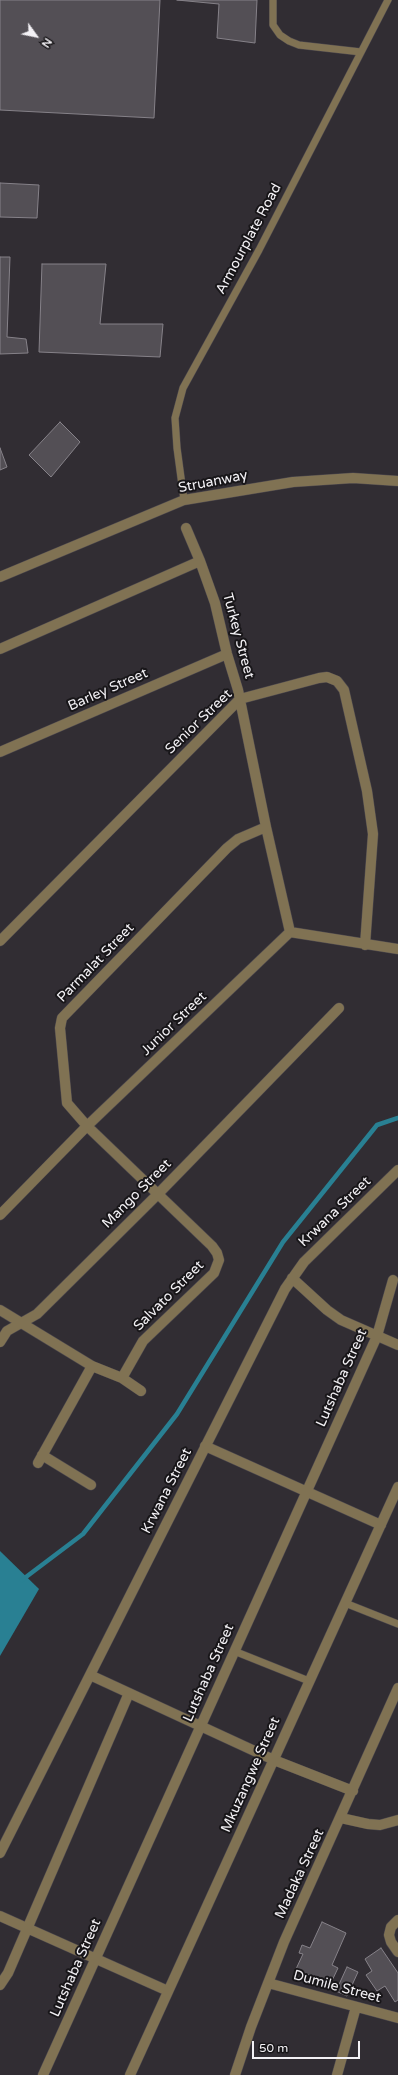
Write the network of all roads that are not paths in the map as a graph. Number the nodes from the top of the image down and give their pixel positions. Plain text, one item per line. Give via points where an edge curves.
1 (273, 0) edge
2 (388, 0) edge
3 (361, 52) junction
4 (398, 481) edge
5 (184, 500) junction
6 (186, 528) dead end
7 (200, 561) junction
8 (0, 577) edge
9 (0, 648) edge
10 (226, 654) junction
11 (240, 699) junction
12 (0, 752) edge
13 (266, 827) junction
14 (290, 932) junction
15 (0, 941) edge
16 (366, 945) junction
17 (398, 949) edge
18 (339, 1008) dead end
19 (87, 1126) junction
20 (398, 1170) edge
21 (158, 1194) junction
22 (1, 1211) edge
23 (217, 1253) joint
24 (292, 1278) junction
25 (393, 1280) dead end
26 (0, 1310) edge
27 (19, 1323) junction
28 (377, 1336) junction
29 (0, 1342) edge
30 (398, 1345) edge
31 (92, 1366) junction
32 (122, 1378) junction
33 (141, 1391) dead end
34 (205, 1446) junction
35 (91, 1485) dead end
36 (398, 1487) edge
37 (306, 1492) junction
38 (381, 1525) junction
39 (345, 1603) junction
40 (398, 1624) edge
41 (234, 1651) junction
42 (90, 1675) junction
43 (310, 1681) junction
44 (398, 1688) edge
45 (129, 1693) junction
46 (201, 1726) junction
47 (274, 1760) junction
48 (353, 1791) junction
49 (341, 1818) junction
50 (398, 1820) edge
51 (0, 1853) edge
52 (0, 1916) edge
53 (398, 1920) edge
54 (27, 1928) junction
55 (398, 1952) edge
56 (95, 1959) junction
57 (268, 1983) junction
58 (0, 1985) edge
59 (168, 1991) junction
60 (356, 2007) junction
61 (398, 2018) edge
62 (43, 2075) edge
63 (130, 2075) edge
64 (235, 2075) edge
65 (337, 2075) edge

1 - 3 lane via 273,25 280,35 289,41 299,45
2 - 3 lane, Armourplate Road
3 - 5 lane, Armourplate Road via 259,250 183,388 175,418
4 - 5 street, Struanway via 353,478 293,482
5 - 8 street, Struanway
6 - 7 street, Turkey Street
7 - 9 street
7 - 10 street, Turkey Street via 215,603
10 - 11 street, Turkey Street
10 - 12 street, Barley Street
11 - 13 street, Turkey Street
11 - 15 street, Senior Street
11 - 16 street, Senior Street via 327,677 337,681 344,690 367,791 373,834
13 - 14 street, Turkey Street
13 - 19 street, Parmalat Street via 238,839 227,848 62,1018 60,1028 65,1097 71,1109
14 - 16 street
14 - 19 street, Junior Street
16 - 17 street
18 - 21 street, Mango Street
19 - 21 street, Parmalat Street
19 - 22 street, Junior Street
20 - 24 street, Krwana Street via 304,1262
21 - 23 street, Parmalat Street
21 - 27 street, Mango Street via 37,1314
23 - 32 street, Salvato Street via 219,1260 214,1273 144,1341
24 - 28 street via 341,1320
24 - 34 street, Krwana Street
25 - 28 street, Lutshaba Street
26 - 27 street
27 - 29 street, Mango Street via 7,1331
27 - 31 street
28 - 30 street
28 - 37 street, Lutshaba Street
31 - 32 street
31 - 35 street via 40,1459
32 - 33 street
34 - 37 street
34 - 42 street, Krwana Street
36 - 38 street, Mkuzangwe Street
37 - 38 street
37 - 41 street, Lutshaba Street
38 - 39 street, Mkuzangwe Street
39 - 40 lane
39 - 43 street, Mkuzangwe Street
41 - 43 lane
41 - 46 street, Lutshaba Street
42 - 45 street
42 - 51 street, Krwana Street
43 - 47 street, Mkuzangwe Street
44 - 48 street, Madaka Street
45 - 46 street
45 - 54 street
46 - 47 street
46 - 56 street, Lutshaba Street
47 - 48 street
47 - 59 street, Mkuzangwe Street
48 - 49 street, Madaka Street
49 - 50 street via 380,1825
49 - 57 street, Madaka Street
52 - 54 street
53 - 55 street via 391,1926 389,1935
54 - 56 street
54 - 58 street via 8,1973
56 - 59 street
56 - 62 street, Lutshaba Street
57 - 60 street, Dumile Street
57 - 64 street, Madaka Street
59 - 63 street, Mkuzangwe Street
60 - 61 street, Dumile Street
60 - 65 street

